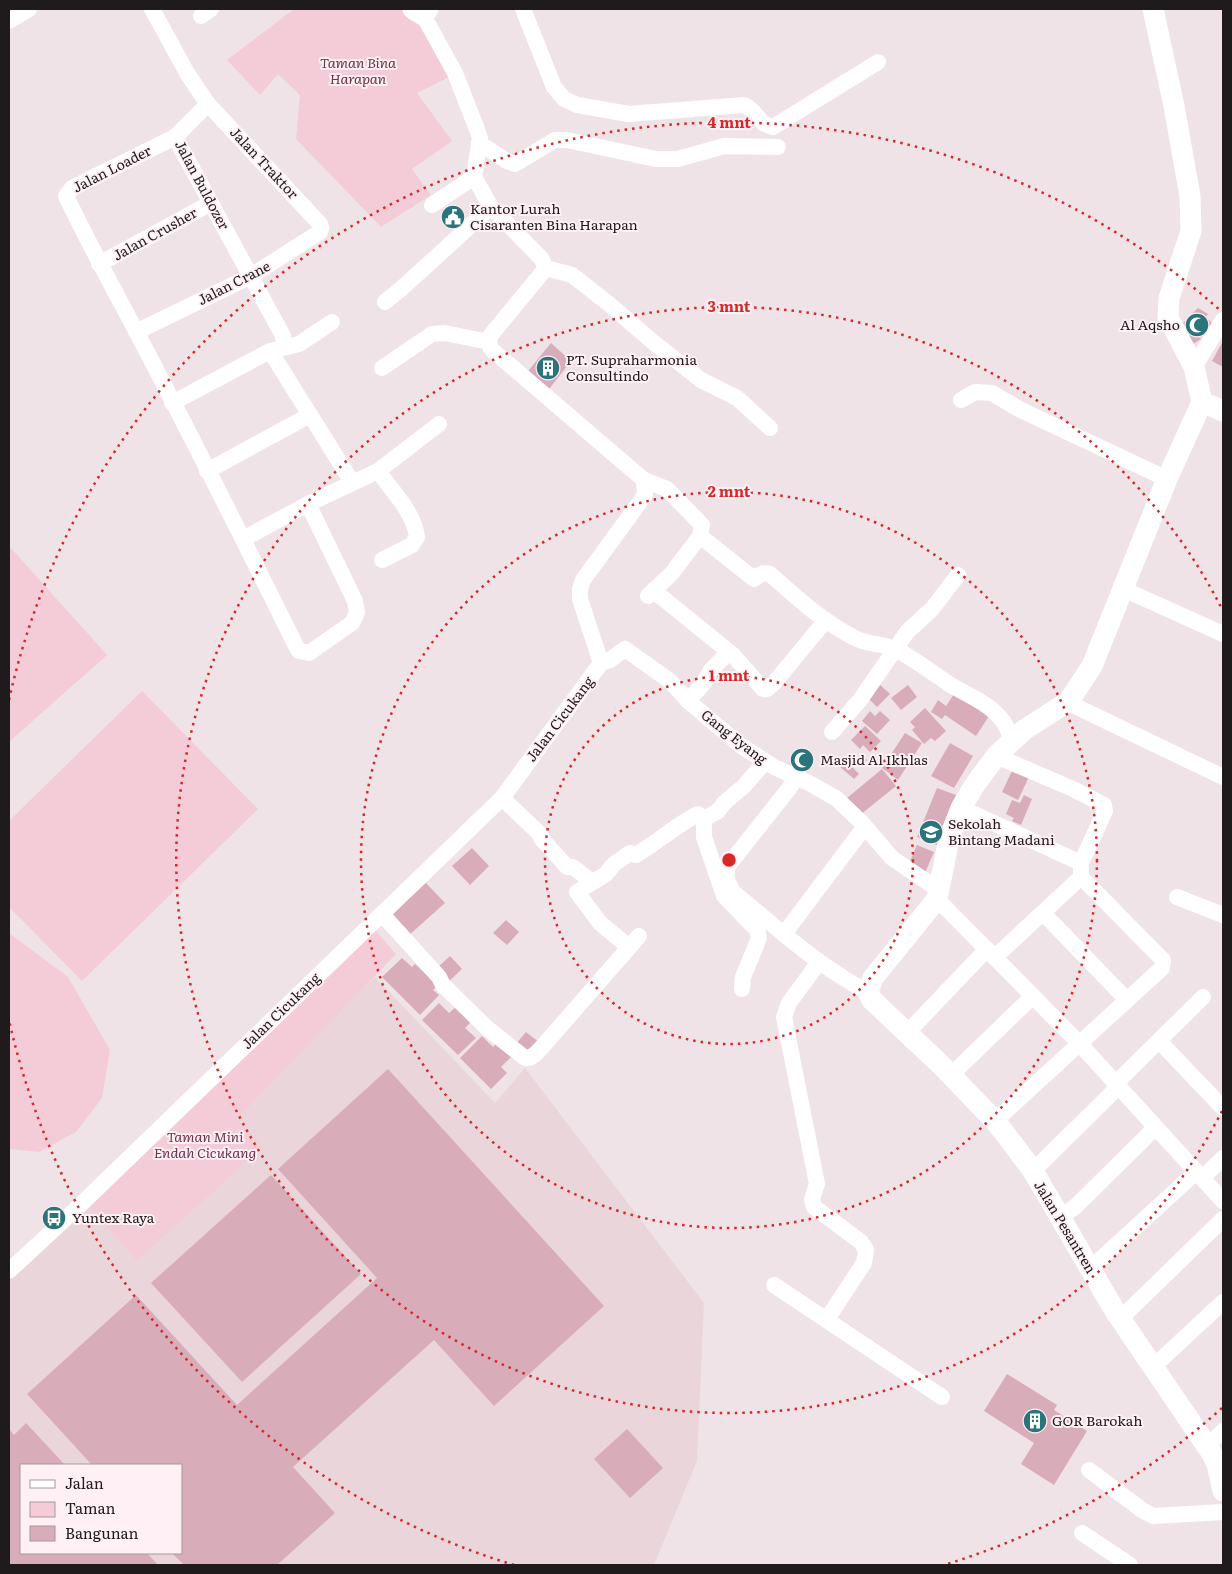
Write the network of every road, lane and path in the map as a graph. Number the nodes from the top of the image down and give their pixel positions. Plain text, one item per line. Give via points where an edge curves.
1 (29, 9) edge
2 (152, 9) edge
3 (523, 9) edge
4 (1153, 9) edge
5 (421, 11) edge
6 (9, 21) edge
7 (878, 62) dead end
8 (208, 104) junction
9 (175, 137) junction
10 (479, 143) junction
11 (778, 147) dead end
12 (474, 177) junction
13 (211, 203) junction
14 (432, 205) dead end
15 (491, 207) junction
16 (320, 224) joint
17 (99, 264) junction
18 (546, 268) junction
19 (251, 276) junction
20 (385, 302) dead end
21 (1223, 320) edge
22 (332, 322) dead end
23 (136, 332) junction
24 (489, 342) junction
25 (278, 349) junction
26 (1194, 367) junction
27 (382, 368) dead end
28 (961, 400) dead end
29 (1202, 402) junction
30 (172, 403) junction
31 (1223, 411) edge
32 (310, 415) junction
33 (439, 424) dead end
34 (770, 428) dead end
35 (208, 471) junction
36 (378, 471) junction
37 (1167, 479) junction
38 (644, 480) junction
39 (352, 482) junction
40 (308, 504) junction
41 (700, 536) junction
42 (243, 539) junction
43 (382, 560) dead end
44 (958, 575) dead end
45 (1123, 589) junction
46 (826, 620) junction
47 (1223, 634) edge
48 (895, 649) junction
49 (730, 652) junction
50 (602, 663) junction
51 (688, 701) junction
52 (1069, 701) junction
53 (832, 732) dead end
54 (1012, 740) junction
55 (996, 756) junction
56 (766, 762) junction
57 (1223, 777) edge
58 (791, 786) dead end
59 (502, 798) junction
60 (961, 808) junction
61 (704, 819) junction
62 (860, 833) dead end
63 (1081, 870) junction
64 (591, 882) junction
65 (938, 895) junction
66 (1177, 896) dead end
67 (1043, 913) junction
68 (382, 914) junction
69 (1223, 915) edge
70 (784, 934) junction
71 (991, 953) junction
72 (819, 962) junction
73 (742, 989) dead end
74 (868, 992) junction
75 (1033, 996) junction
76 (1203, 998) dead end
77 (1127, 1000) junction
78 (907, 1033) junction
79 (1159, 1041) junction
80 (1079, 1043) junction
81 (950, 1076) junction
82 (1117, 1084) junction
83 (1216, 1096) edge
84 (1223, 1108) edge
85 (995, 1122) junction
86 (1155, 1128) junction
87 (1223, 1158) edge
88 (1032, 1171) junction
89 (1199, 1175) junction
90 (1223, 1202) edge
91 (1059, 1218) junction
92 (1223, 1219) edge
93 (1090, 1269) junction
94 (9, 1271) edge
95 (774, 1285) dead end
96 (1223, 1302) edge
97 (827, 1319) junction
98 (1120, 1319) junction
99 (1158, 1363) junction
100 (942, 1397) dead end
101 (1223, 1431) edge
102 (1207, 1446) junction
103 (1089, 1470) dead end
104 (1223, 1491) edge
105 (1223, 1512) edge
106 (1082, 1534) dead end
107 (1130, 1565) edge

1 - 6 street
2 - 8 street
3 - 7 street via 554,87 564,99 577,105 629,114 744,105 764,125 773,127
4 - 26 street via 1190,196 1191,231 1169,298 1168,317
5 - 10 street via 455,73 478,132
8 - 9 street, Jalan Buldozer
8 - 16 street, Jalan Traktor
9 - 13 street, Jalan Buldozer
9 - 17 street, Jalan Loader via 68,192 66,196
10 - 11 street via 515,164 555,140 656,159 678,159 724,146
10 - 12 street
12 - 14 street
12 - 15 street
13 - 17 street, Jalan Crusher
13 - 19 street, Jalan Buldozer
15 - 18 street via 541,258
15 - 20 street
16 - 19 street, Jalan Crane via 320,232
17 - 23 street
18 - 24 street via 490,336
18 - 34 street via 572,275 701,380 738,398
19 - 23 street, Jalan Crane
19 - 25 street, Jalan Buldozer via 282,334
21 - 26 street
22 - 25 street via 299,344
23 - 30 street
24 - 27 street via 444,333 432,334
24 - 38 street via 491,349
25 - 30 street
25 - 32 street, Jalan Buldozer
26 - 29 street
28 - 37 street via 975,392 992,393
29 - 31 street
29 - 37 street
30 - 35 street
32 - 35 street
32 - 39 street, Jalan Buldozer
33 - 36 street
35 - 42 street
36 - 39 street
36 - 43 street via 410,515 417,538 412,545
37 - 45 street
38 - 41 street via 668,489 692,512 702,525
38 - 50 street, Jalan Cicukang via 645,495 580,588 580,599
39 - 40 street
40 - 42 street
40 - 42 street via 355,601 357,613 352,623 309,653 299,651 296,646
41 - 46 street via 754,579 765,572 770,574
41 - 49 street via 651,594
44 - 48 street
45 - 47 street
45 - 52 street via 1092,666
46 - 48 street via 856,639
46 - 49 street via 767,689 763,689
48 - 53 street via 860,700
48 - 54 street via 988,707 1003,720
49 - 51 street via 711,670
50 - 51 street, Gang Eyang via 626,649 670,681
50 - 59 street, Jalan Cicukang
51 - 56 street, Gang Eyang via 740,745
52 - 54 street
52 - 57 street
54 - 55 street
55 - 60 street
55 - 63 street via 1104,805 1105,811
56 - 61 street via 718,811
56 - 65 street, Gang Eyang via 837,799 892,858
58 - 70 street via 727,867 727,880 733,892
59 - 64 street via 540,834 567,867 573,867
59 - 68 street, Jalan Cicukang
60 - 63 street
60 - 65 street via 949,839
61 - 64 street via 698,814 687,819 655,844 636,855 630,853 606,874
61 - 73 street via 704,837 724,896 757,930 759,938 743,977
62 - 70 street
63 - 67 street
63 - 77 street via 1163,960 1162,968
64 - 68 street via 577,892 600,923 634,942 531,1058 525,1058 487,1028 443,985
65 - 71 street, Gang Eyang
65 - 74 street via 873,978
66 - 69 street
67 - 71 street
67 - 77 street
68 - 94 street, Jalan Cicukang
70 - 72 street
71 - 75 street, Gang Eyang
71 - 78 street
72 - 74 street
72 - 97 street via 789,1003 784,1017 817,1184 812,1199 814,1207 861,1242 866,1250 864,1263
74 - 78 street, Jalan Pesantren via 872,1000
75 - 80 street, Gang Eyang
75 - 81 street
76 - 79 street
77 - 80 street
78 - 81 street, Jalan Pesantren
79 - 82 street
79 - 83 street
80 - 82 street, Gang Eyang
80 - 85 street
81 - 85 street, Jalan Pesantren
82 - 86 street, Gang Eyang
82 - 88 street
83 - 84 street
85 - 88 street, Jalan Pesantren
86 - 89 street, Gang Eyang
86 - 91 street via 1075,1207
87 - 89 street
88 - 91 street, Jalan Pesantren
89 - 90 street, Gang Eyang
89 - 93 street
91 - 93 street, Jalan Pesantren
92 - 98 street
93 - 98 street, Jalan Pesantren
95 - 97 street
96 - 99 street
97 - 100 street
98 - 99 street, Jalan Pesantren
99 - 102 street, Jalan Pesantren
101 - 102 street
102 - 104 street, Jalan Pesantren via 1217,1464
103 - 105 street via 1153,1516
106 - 107 street

